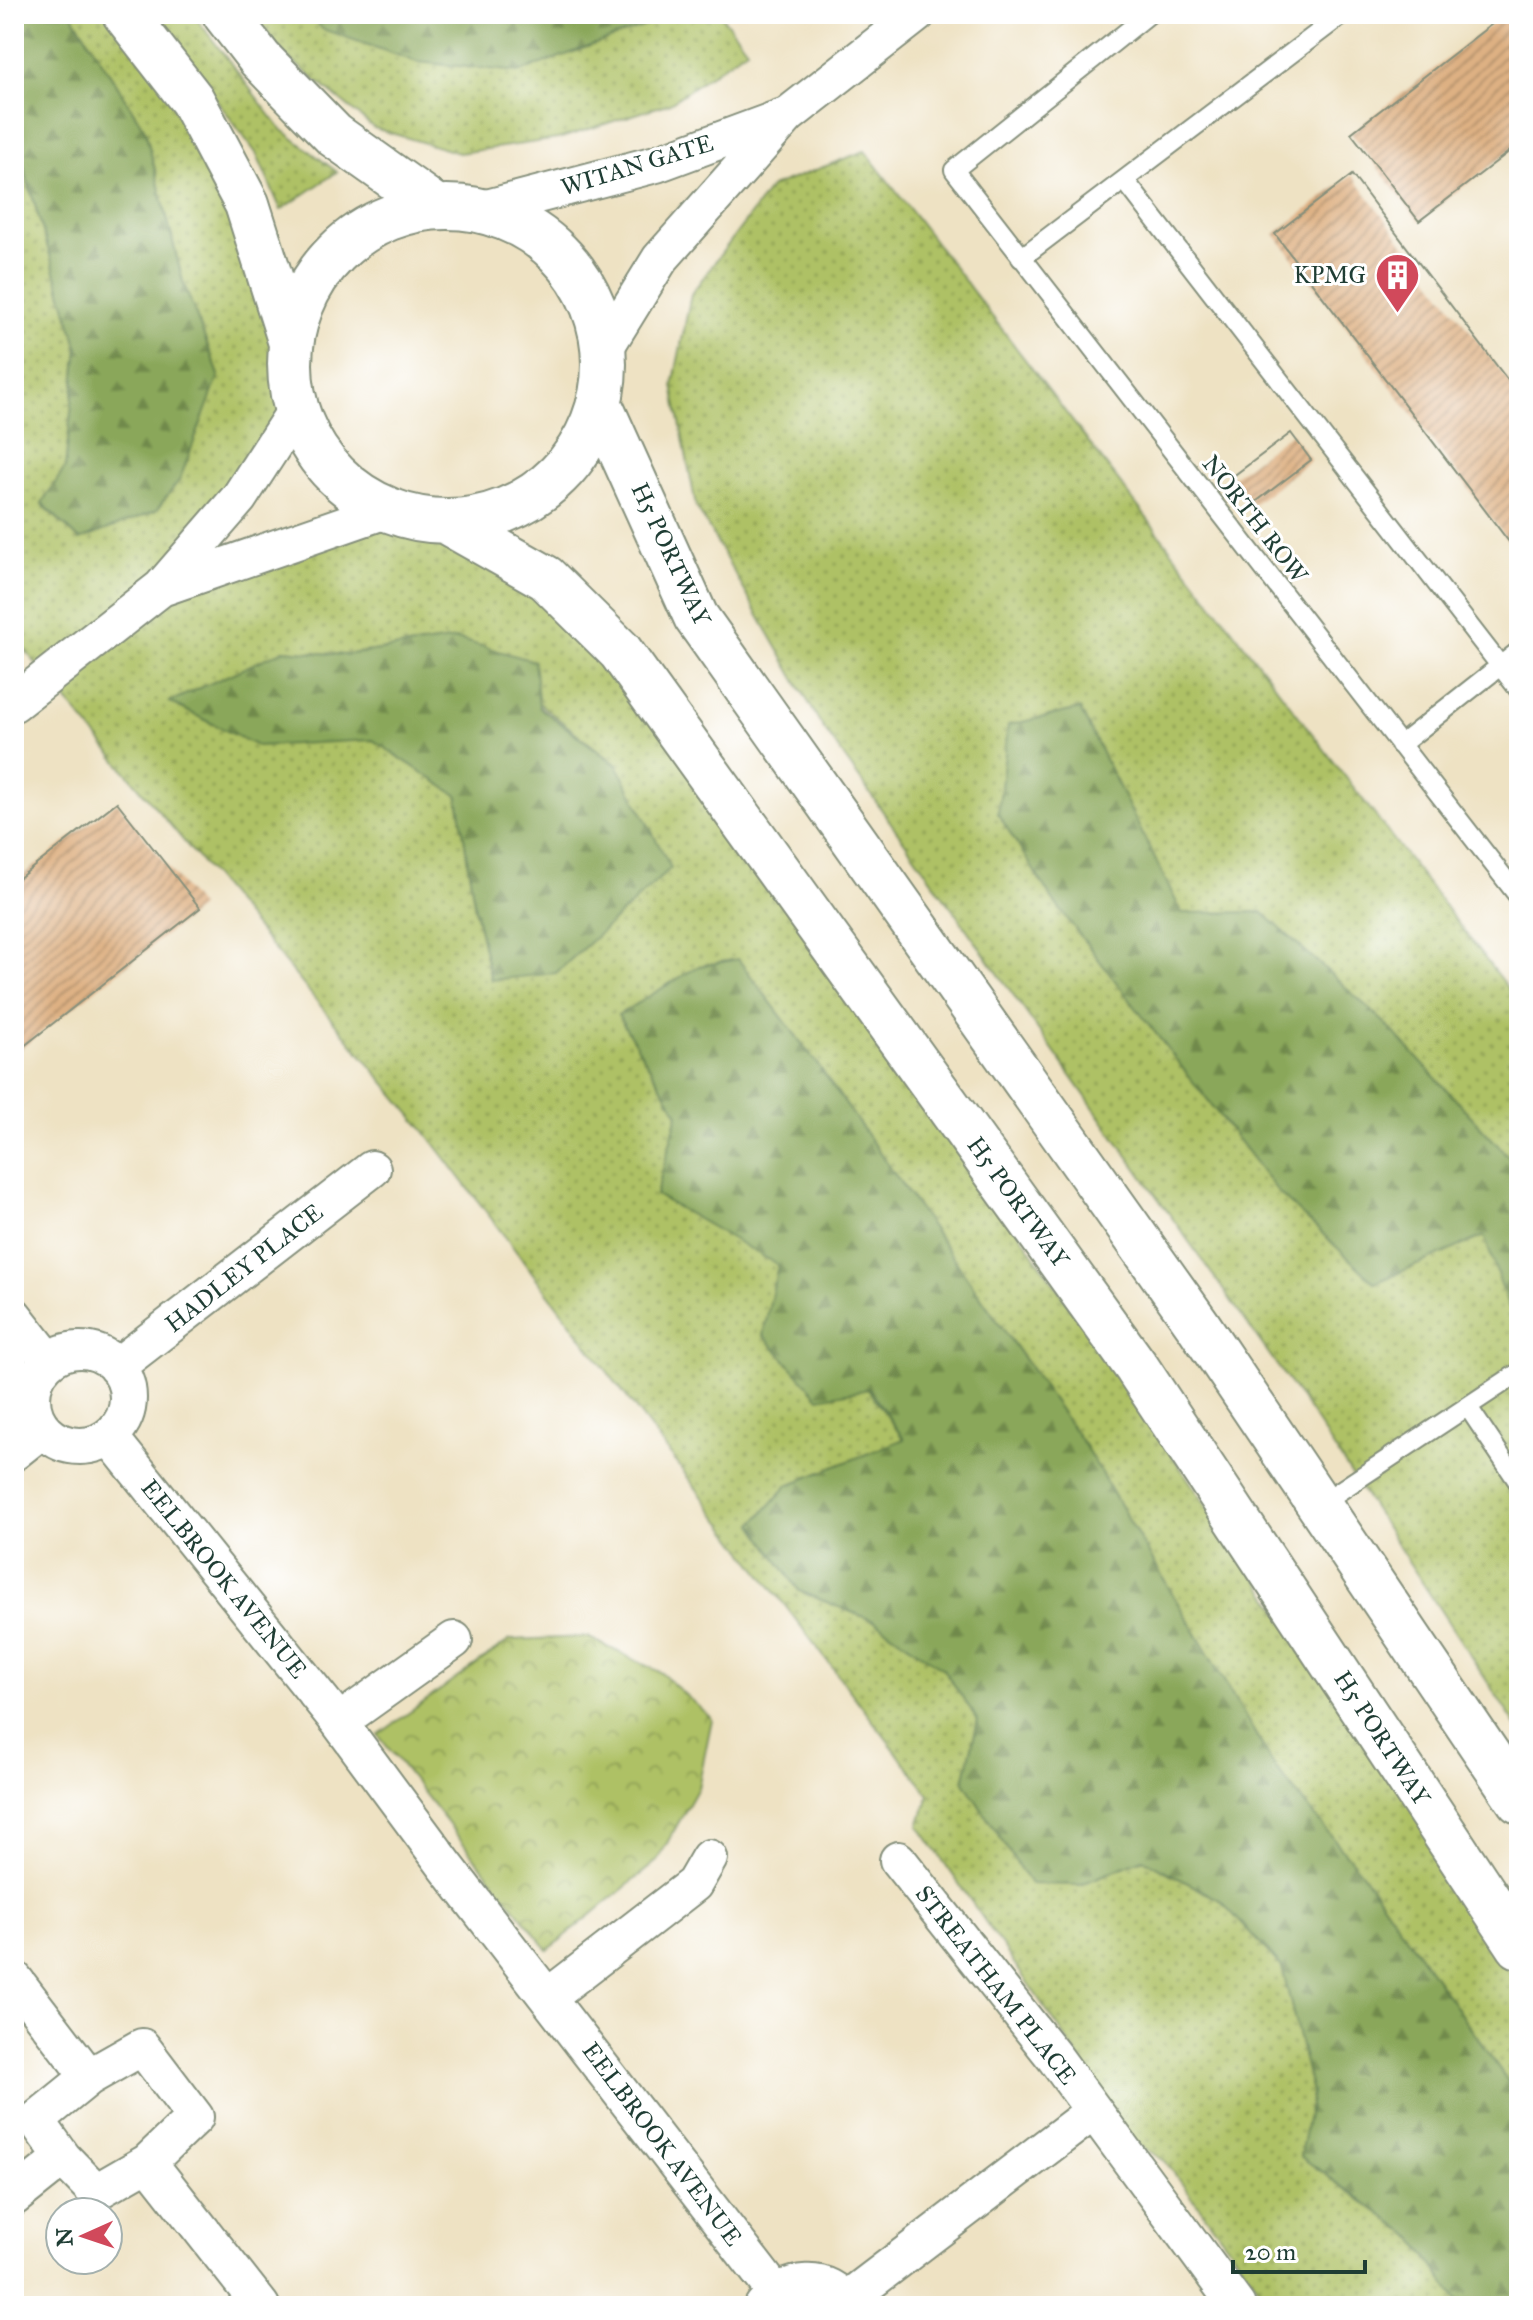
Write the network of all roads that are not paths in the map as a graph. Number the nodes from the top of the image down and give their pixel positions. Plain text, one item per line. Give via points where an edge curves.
1 (125, 14) edge
2 (225, 14) edge
3 (917, 14) edge
4 (1149, 14) edge
5 (1343, 14) edge
6 (788, 115) junction
7 (1126, 182) junction
8 (434, 206) junction
9 (483, 209) junction
10 (1021, 258) junction
11 (291, 343) junction
12 (605, 348) junction
13 (600, 405) junction
14 (296, 410) junction
15 (386, 510) junction
16 (447, 522) junction
17 (161, 588) junction
18 (1519, 651) edge
19 (1500, 666) junction
20 (1519, 690) edge
21 (14, 703) edge
22 (1400, 745) junction
23 (1519, 897) edge
24 (372, 1169) dead end
25 (14, 1316) edge
26 (49, 1361) junction
27 (116, 1367) junction
28 (1515, 1375) dead end
29 (1468, 1407) junction
30 (43, 1429) junction
31 (109, 1436) junction
32 (14, 1452) edge
33 (1519, 1483) edge
34 (1320, 1504) junction
35 (454, 1640) dead end
36 (339, 1722) junction
37 (1519, 1801) edge
38 (709, 1858) dead end
39 (898, 1860) dead end
40 (1519, 1946) edge
41 (14, 1979) edge
42 (549, 1996) junction
43 (89, 2077) junction
44 (1094, 2111) junction
45 (63, 2158) junction
46 (148, 2162) junction
47 (14, 2197) edge
48 (769, 2299) edge
49 (848, 2303) edge
50 (261, 2306) edge
51 (1237, 2306) edge

1 - 11 main road via 192,100 247,204
2 - 8 main road via 260,59 334,135
3 - 6 street, WITAN GATE
4 - 10 lane, NORTH ROW via 954,170
5 - 7 lane
6 - 9 street, WITAN GATE via 656,164
6 - 12 street, WITAN GATE via 660,259
7 - 10 lane
7 - 19 lane
8 - 9 main road
8 - 11 main road via 383,219 338,249 306,292
9 - 12 main road via 528,227 566,259 592,300
10 - 22 lane, NORTH ROW
11 - 14 main road via 289,376
12 - 13 main road
13 - 16 main road via 579,452 543,490 497,514
13 - 34 main road, H5 PORTWAY via 696,617
14 - 15 main road via 315,452 346,486
14 - 17 street via 239,498
15 - 16 main road
15 - 17 street
16 - 40 main road, H5 PORTWAY via 546,578 620,651 1137,1368
17 - 21 street
18 - 19 lane
19 - 20 lane
19 - 22 lane
22 - 23 lane, NORTH ROW
24 - 27 street, HADLEY PLACE
25 - 26 street
26 - 27 street via 77,1350 91,1351
26 - 30 street via 33,1387 35,1416
27 - 31 street via 128,1395 120,1425
28 - 29 lane
29 - 33 lane
29 - 34 lane
30 - 31 street via 67,1445 96,1443
30 - 32 street
31 - 36 street, EELBROOK AVENUE
34 - 37 main road, H5 PORTWAY
35 - 36 street
36 - 42 street, EELBROOK AVENUE
38 - 42 street via 694,1884
39 - 44 street, STREATHAM PLACE
41 - 43 street
42 - 48 street, EELBROOK AVENUE
43 - 45 street via 36,2120
43 - 46 street via 142,2047 195,2117
44 - 49 street
44 - 51 street, STREATHAM PLACE
45 - 46 street via 96,2192
45 - 47 street
46 - 50 street
48 - 49 street via 804,2281 834,2290

